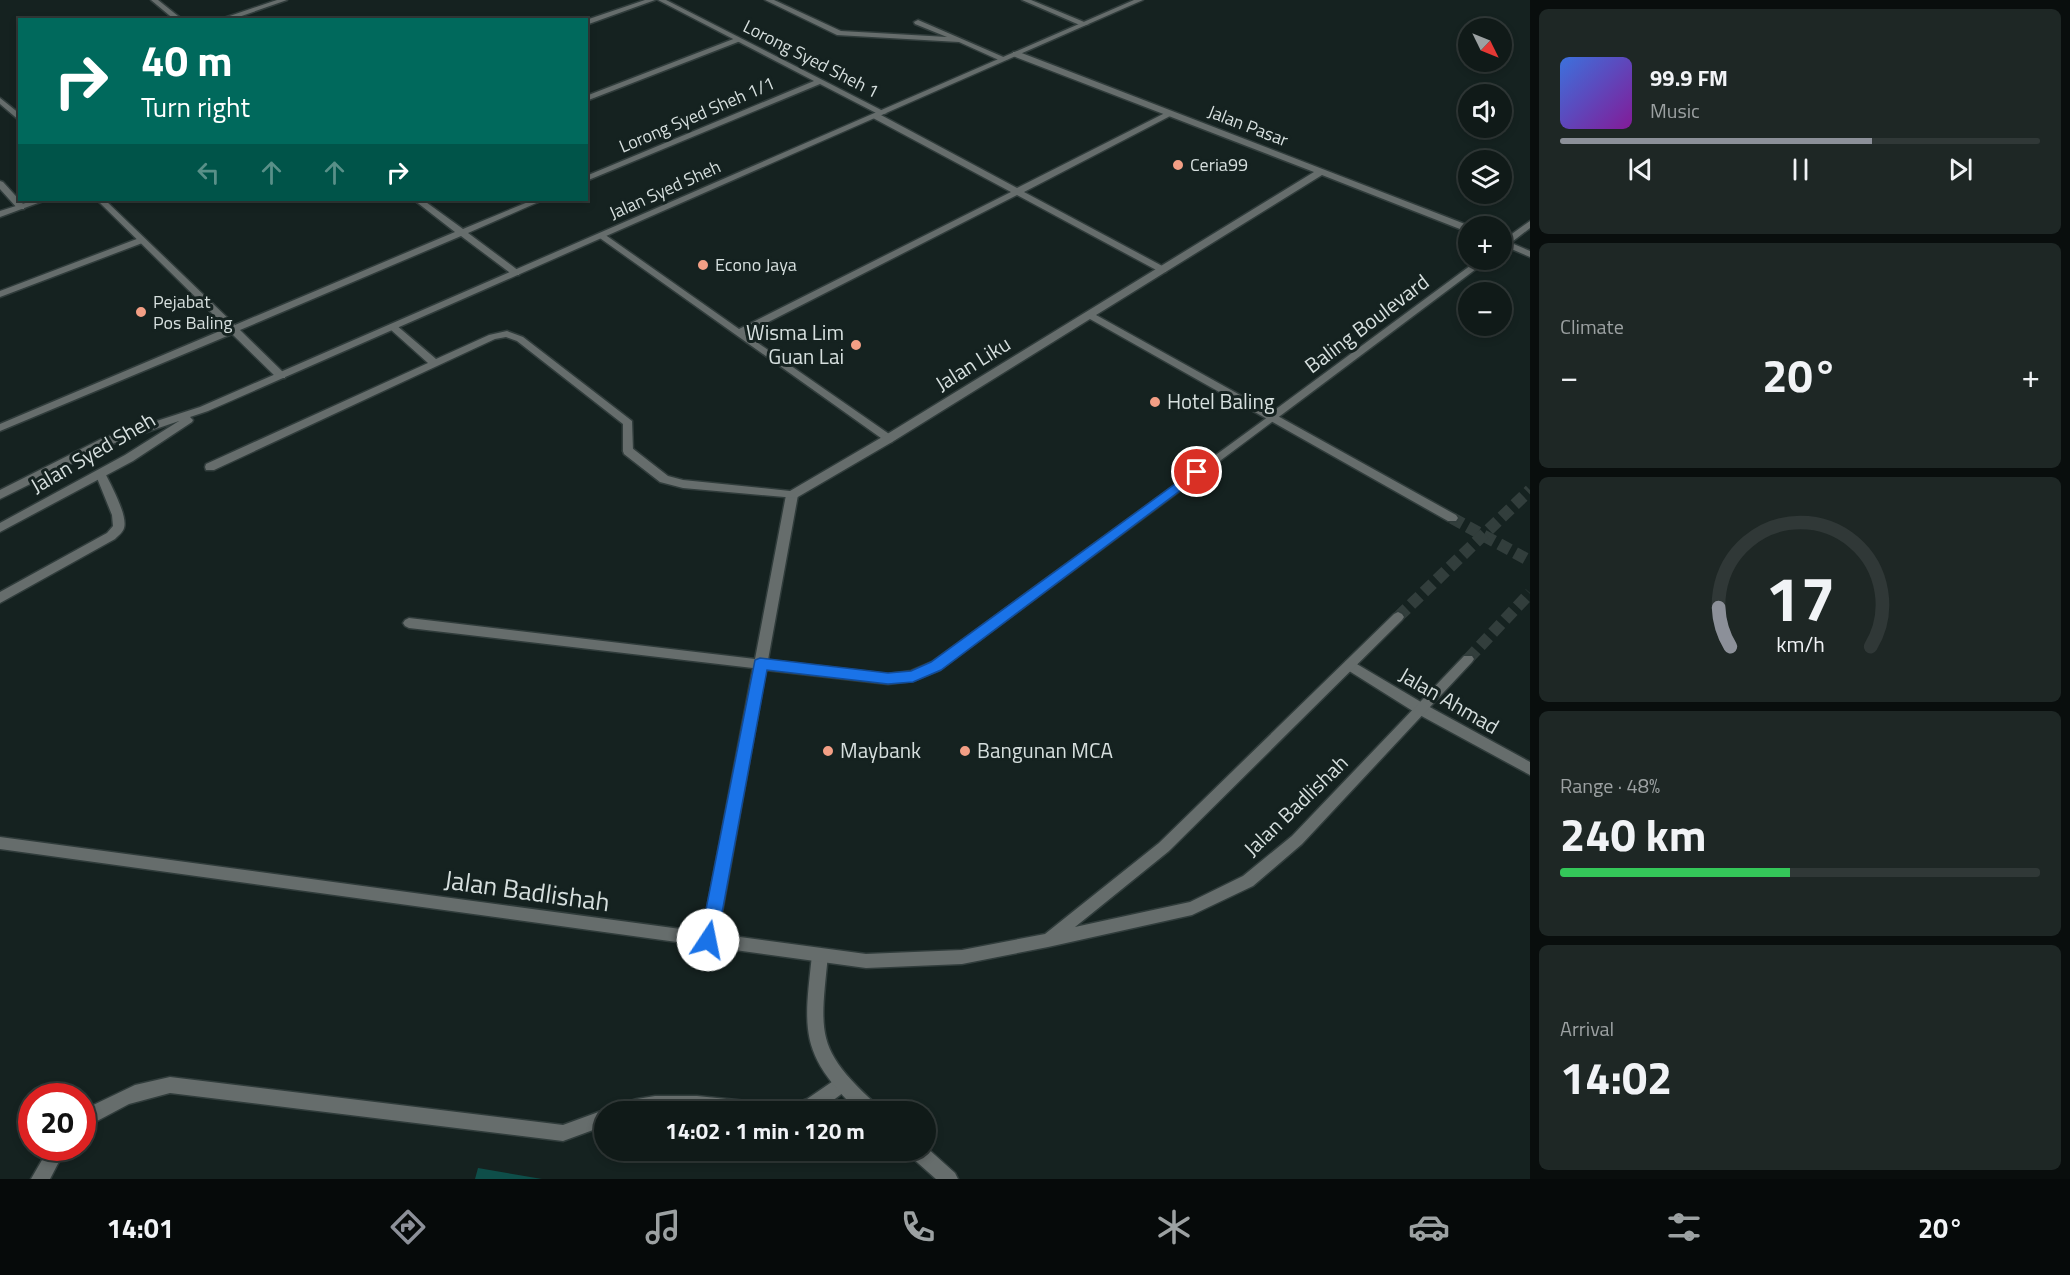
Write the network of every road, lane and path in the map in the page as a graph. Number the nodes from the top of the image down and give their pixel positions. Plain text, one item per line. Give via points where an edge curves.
1 (154, 0) edge
2 (284, 0) edge
3 (652, 0) edge
4 (661, 0) edge
5 (768, 0) edge
6 (1025, 0) edge
7 (1140, 0) edge
8 (177, 18) edge
9 (227, 18) edge
10 (588, 22) edge
11 (918, 22) dead end
12 (1085, 24) junction
13 (739, 40) junction
14 (960, 40) junction
15 (1016, 54) junction
16 (1004, 59) junction
17 (820, 81) junction
18 (588, 98) edge
19 (0, 100) edge
20 (879, 114) junction
21 (1170, 114) junction
22 (18, 117) edge
23 (1321, 172) junction
24 (588, 178) edge
25 (0, 184) edge
26 (1017, 191) junction
27 (39, 201) edge
28 (102, 201) edge
29 (419, 201) edge
30 (537, 201) edge
31 (21, 207) junction
32 (0, 214) edge
33 (1530, 224) edge
34 (1458, 225) edge
35 (461, 232) junction
36 (602, 236) junction
37 (1512, 237) edge
38 (142, 240) junction
39 (1512, 247) edge
40 (1530, 254) edge
41 (1162, 270) junction
42 (1470, 270) edge
43 (516, 273) junction
44 (0, 294) edge
45 (1090, 315) junction
46 (393, 327) junction
47 (233, 329) junction
48 (739, 333) junction
49 (435, 364) junction
50 (281, 376) junction
51 (204, 409) junction
52 (1272, 417) junction
53 (0, 428) edge
54 (888, 439) junction
55 (210, 467) dead end
56 (100, 473) junction
57 (0, 495) edge
58 (792, 495) junction
59 (1452, 518) tunnel mouth
60 (0, 528) edge
61 (0, 598) edge
62 (1398, 617) tunnel mouth
63 (409, 623) dead end
64 (1468, 659) tunnel mouth
65 (760, 664) junction
66 (1350, 665) junction
67 (1421, 709) junction
68 (1530, 769) edge
69 (0, 843) edge
70 (708, 940) junction
71 (1048, 940) junction
72 (820, 955) junction
73 (842, 1083) junction
74 (818, 1101) edge
75 (861, 1101) edge
76 (96, 1113) edge
77 (594, 1122) edge
78 (50, 1161) edge
79 (929, 1161) edge
80 (40, 1179) edge
81 (949, 1179) edge

1 - 8 street
2 - 9 street
3 - 10 street
4 - 13 street, Lorong Syed Sheh 1
5 - 14 street via 840,33
6 - 12 street
7 - 12 street, Jalan Syed Sheh
11 - 14 street
12 - 15 street, Jalan Syed Sheh
13 - 17 street, Lorong Syed Sheh 1
13 - 18 street
14 - 16 street
15 - 16 street, Jalan Syed Sheh
15 - 21 street, Jalan Pasar
16 - 20 street, Jalan Syed Sheh
17 - 20 street, Lorong Syed Sheh 1
17 - 24 street, Lorong Syed Sheh 1/1
19 - 22 street
20 - 26 street, Lorong Syed Sheh 1
20 - 36 street, Jalan Syed Sheh
21 - 23 street, Jalan Pasar
21 - 26 street
23 - 34 street, Jalan Pasar
23 - 41 street, Jalan Liku
25 - 31 street
26 - 41 street, Lorong Syed Sheh 1
26 - 48 street
27 - 31 street
28 - 38 street
29 - 35 street
30 - 35 street
31 - 32 street
33 - 37 street
35 - 43 street
35 - 47 street
36 - 43 street, Jalan Syed Sheh
36 - 48 street
38 - 44 street
38 - 47 street
39 - 40 street
41 - 45 street, Jalan Liku
42 - 52 street, Baling Boulevard
43 - 46 street, Jalan Syed Sheh
45 - 52 street
45 - 54 street, Jalan Liku
46 - 49 street
46 - 50 street, Jalan Syed Sheh
47 - 50 street
47 - 53 street
48 - 54 street
49 - 55 street
49 - 58 street via 492,337 515,336 628,423 628,451 664,479
50 - 51 street, Jalan Syed Sheh
51 - 56 street, Jalan Syed Sheh
51 - 57 street, Jalan Syed Sheh via 105,442
52 - 59 street
52 - 65 street, Baling Boulevard via 936,666 913,676 888,679
54 - 58 street, Jalan Liku
56 - 60 street, Jalan Syed Sheh
56 - 61 street via 118,515 119,527 111,536
58 - 65 street
62 - 66 street, Jalan Badlishah
63 - 65 street, Baling Boulevard
64 - 67 street, Jalan Badlishah
65 - 70 street
66 - 67 street, Jalan Ahmad
66 - 71 street, Jalan Badlishah via 1164,847
67 - 68 street, Jalan Ahmad
67 - 71 street, Jalan Badlishah via 1297,840 1248,881 1192,908
69 - 70 street, Jalan Badlishah
70 - 72 street, Jalan Badlishah
71 - 72 street, Jalan Badlishah via 962,957 866,961
72 - 73 street via 814,1020 817,1042
73 - 74 street
73 - 75 street
76 - 77 street via 143,1089 170,1085 563,1133
78 - 80 street
79 - 81 street

